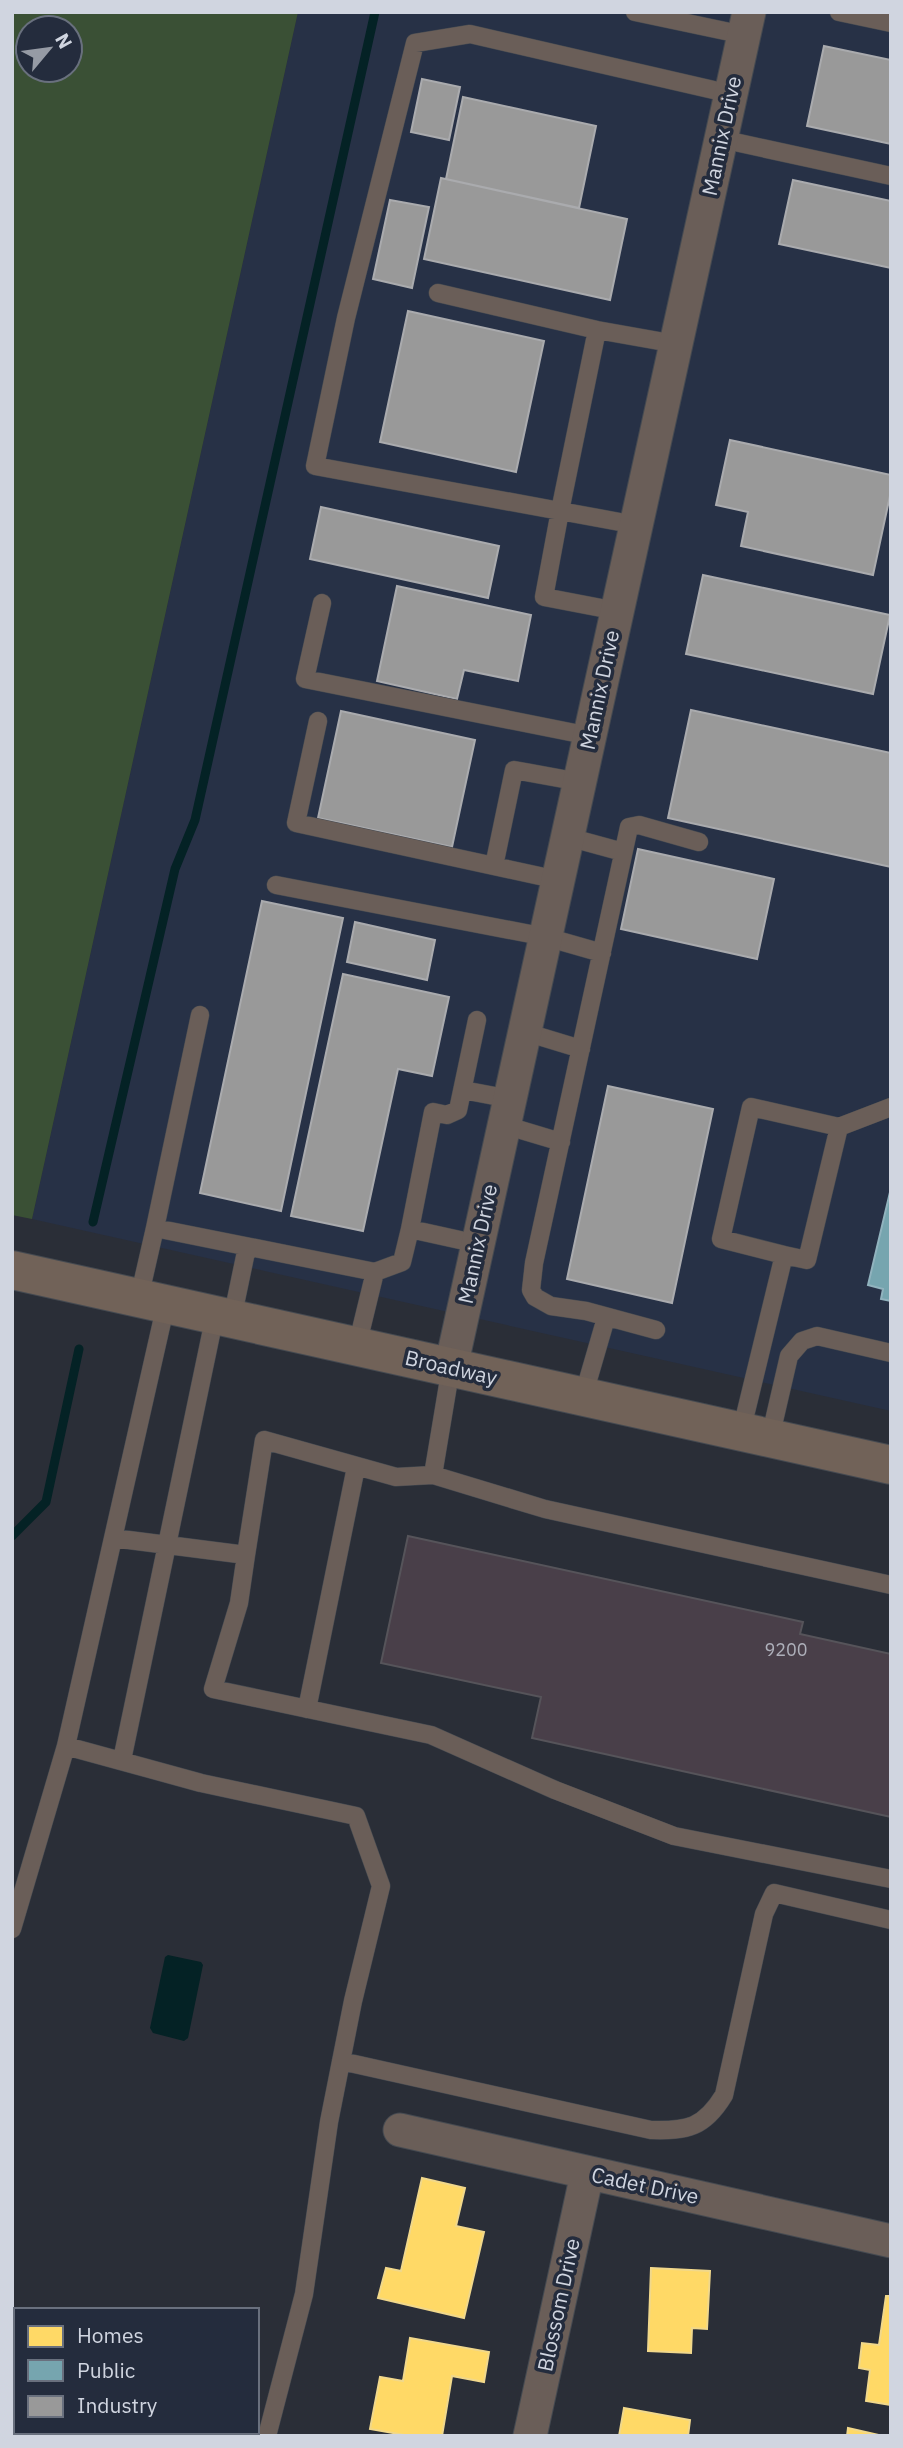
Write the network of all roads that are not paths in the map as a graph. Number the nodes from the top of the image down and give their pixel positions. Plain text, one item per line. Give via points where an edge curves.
1 (635, 12) edge
2 (839, 12) edge
3 (859, 14) edge
4 (746, 23) edge
5 (891, 23) edge
6 (731, 94) junction
7 (721, 139) junction
8 (891, 176) edge
9 (438, 293) dead end
10 (597, 330) junction
11 (676, 344) junction
12 (560, 511) junction
13 (636, 526) junction
14 (322, 603) dead end
15 (617, 611) junction
16 (318, 722) dead end
17 (590, 736) junction
18 (580, 782) junction
19 (568, 837) junction
20 (699, 842) dead end
21 (623, 852) junction
22 (494, 866) junction
23 (558, 880) junction
24 (276, 884) dead end
25 (546, 937) junction
26 (602, 953) junction
27 (200, 1015) dead end
28 (477, 1020) dead end
29 (525, 1032) junction
30 (581, 1049) junction
31 (463, 1090) junction
32 (891, 1107) edge
33 (507, 1112) junction
34 (839, 1128) junction
35 (561, 1142) junction
36 (155, 1228) junction
37 (410, 1229) junction
38 (478, 1244) junction
39 (247, 1247) junction
40 (783, 1255) junction
41 (12, 1270) edge
42 (375, 1272) junction
43 (153, 1301) junction
44 (224, 1317) junction
45 (606, 1318) junction
46 (656, 1330) dead end
47 (357, 1346) junction
48 (891, 1353) edge
49 (451, 1367) junction
50 (583, 1397) junction
51 (756, 1435) junction
52 (891, 1465) edge
53 (356, 1467) junction
54 (433, 1475) junction
55 (113, 1538) junction
56 (167, 1545) junction
57 (246, 1555) junction
58 (891, 1585) edge
59 (307, 1709) junction
60 (66, 1746) junction
61 (122, 1760) junction
62 (891, 1879) edge
63 (891, 1920) edge
64 (12, 1928) edge
65 (341, 2061) junction
66 (400, 2130) dead end
67 (587, 2174) junction
68 (891, 2241) edge
69 (267, 2436) edge
70 (530, 2436) edge

1 - 4 lane
2 - 3 lane
3 - 5 lane
4 - 6 street, Mannix Drive
6 - 7 street, Mannix Drive
6 - 12 lane via 470,34 415,43 346,318 315,466
7 - 8 lane
7 - 11 street, Mannix Drive
9 - 10 lane
10 - 11 lane
10 - 12 lane
11 - 13 street, Mannix Drive
12 - 13 lane
12 - 15 lane via 544,597
13 - 15 street, Mannix Drive
14 - 17 lane via 305,679
15 - 17 street, Mannix Drive
16 - 22 lane via 296,823
17 - 18 street, Mannix Drive
18 - 19 street, Mannix Drive
18 - 22 lane via 514,770
19 - 21 lane
19 - 23 street, Mannix Drive
20 - 21 lane via 639,825 629,827
21 - 26 lane
22 - 23 lane
23 - 25 street, Mannix Drive
24 - 25 lane
25 - 26 lane
25 - 29 street, Mannix Drive
26 - 30 lane
27 - 36 lane
28 - 31 lane
29 - 30 lane
29 - 33 street, Mannix Drive
30 - 35 lane
31 - 33 lane
31 - 37 lane via 458,1110 447,1115 433,1112
32 - 34 lane
33 - 35 lane
33 - 38 street, Mannix Drive
34 - 40 lane via 807,1260
34 - 40 lane via 751,1107 721,1239
35 - 45 lane via 531,1290 551,1306
36 - 39 lane
36 - 43 lane
37 - 38 lane
37 - 42 lane via 402,1262
38 - 49 street, Mannix Drive
39 - 42 lane
39 - 44 lane
40 - 51 lane
41 - 43 main road, Broadway
42 - 47 lane
43 - 44 main road, Broadway
43 - 55 lane
44 - 47 main road, Broadway
44 - 56 lane
45 - 46 lane
45 - 50 lane
47 - 49 main road, Broadway
48 - 51 lane via 817,1336 802,1341 789,1356
49 - 50 main road, Broadway
49 - 54 lane
50 - 51 main road, Broadway
51 - 52 main road, Broadway
53 - 54 lane via 396,1477
53 - 57 lane via 264,1440
53 - 59 lane
54 - 58 lane via 545,1509
55 - 56 lane
55 - 60 lane
56 - 57 lane
56 - 61 lane
57 - 59 lane via 239,1603 213,1689
59 - 62 lane via 431,1735 674,1836
60 - 61 lane
60 - 64 lane
61 - 65 lane via 201,1783 356,1816 381,1886
63 - 65 lane via 774,1893 764,1914 724,2095 699,2123 679,2131 651,2130
65 - 69 lane via 304,2294
66 - 67 street, Cadet Drive
67 - 68 street, Cadet Drive
67 - 70 street, Blossom Drive

